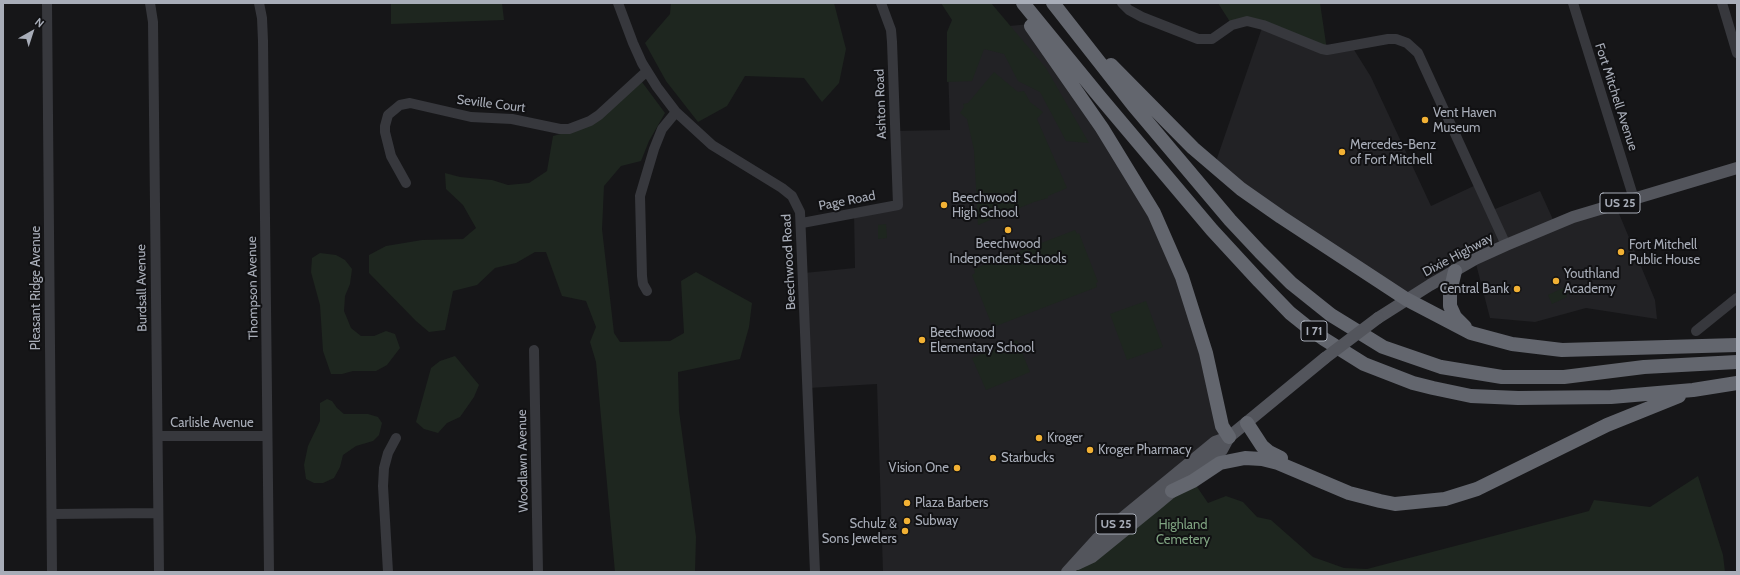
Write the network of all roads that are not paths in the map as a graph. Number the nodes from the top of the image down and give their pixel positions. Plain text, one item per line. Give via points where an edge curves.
1 (46, 3) edge
2 (150, 3) edge
3 (259, 3) edge
4 (618, 3) edge
5 (881, 3) edge
6 (1015, 3) edge
7 (1023, 3) edge
8 (1052, 3) edge
9 (1122, 3) edge
10 (1573, 3) edge
11 (1722, 3) edge
12 (1067, 20) junction
13 (1737, 53) edge
14 (647, 71) junction
15 (676, 112) junction
16 (1737, 168) edge
17 (406, 183) dead end
18 (1634, 199) junction
19 (898, 205) joint
20 (802, 223) junction
21 (1506, 245) junction
22 (1455, 271) junction
23 (647, 291) dead end
24 (1737, 298) edge
25 (1406, 300) junction
26 (1696, 331) dead end
27 (1471, 333) junction
28 (1737, 345) edge
29 (534, 350) dead end
30 (1737, 362) edge
31 (1737, 383) edge
32 (1693, 390) junction
33 (1247, 423) junction
34 (158, 436) junction
35 (267, 436) junction
36 (1229, 437) junction
37 (396, 438) dead end
38 (1312, 477) junction
39 (1172, 491) junction
40 (158, 513) junction
41 (52, 514) junction
42 (1070, 569) edge
43 (52, 572) edge
44 (159, 572) edge
45 (269, 572) edge
46 (388, 572) edge
47 (538, 572) edge
48 (815, 572) edge

1 - 41 street, Pleasant Ridge Avenue
2 - 34 street, Burdsall Avenue via 153,22
3 - 35 street, Thompson Avenue via 263,41
4 - 14 street, Beechwood Road
5 - 19 street, Ashton Road via 891,30
6 - 36 highway via 1102,128 1154,213 1182,277 1206,353 1222,426
7 - 32 highway, I 71 via 1259,282 1310,329 1364,364 1413,382 1471,396 1611,397
8 - 12 highway, I 71
9 - 21 street via 1142,17 1198,40 1212,38 1232,25 1247,21 1327,50 1388,39 1407,43 1418,53
10 - 18 street, Fort Mitchell Avenue
11 - 13 street
12 - 25 highway via 1214,167 1281,217
12 - 30 highway, I 71 via 1133,105 1260,252 1291,283 1330,315 1383,347 1442,367 1502,377 1564,377 1644,367
14 - 15 street, Beechwood Road
14 - 17 street, Seville Court via 599,115 569,129 512,119 471,117 410,103 400,105 388,115 385,132 391,156
15 - 20 street, Beechwood Road via 712,146 792,196
15 - 23 street via 662,129 640,196 642,276
16 - 18 main road, Dixie Highway / US 25
18 - 21 main road, Dixie Highway / US 25 via 1573,217
19 - 20 street, Page Road
20 - 48 street, Beechwood Road
21 - 22 main road, Dixie Highway / US 25
22 - 25 main road, Dixie Highway / US 25
22 - 27 highway via 1450,306 1455,316
24 - 26 street
25 - 27 highway
25 - 33 main road, Dixie Highway / US 25, bridge via 1325,358
27 - 28 highway via 1512,344 1562,350
29 - 47 street, Woodlawn Avenue
31 - 32 highway, I 71
32 - 38 highway via 1607,425 1477,488 1445,499 1395,504 1349,493
33 - 36 main road, Dixie Highway / US 25
33 - 38 highway via 1256,439 1269,452
34 - 35 street, Carlisle Avenue
34 - 40 street, Burdsall Avenue
35 - 45 street, Thompson Avenue
36 - 39 main road, Dixie Highway / US 25 via 1222,450
36 - 42 main road, Dixie Highway / US 25 via 1215,442 1097,539
37 - 46 street via 384,468
38 - 39 highway via 1262,459 1245,458 1220,463
39 - 42 main road, Dixie Highway / US 25 via 1092,556
40 - 41 street
40 - 44 street, Burdsall Avenue
41 - 43 street, Pleasant Ridge Avenue

